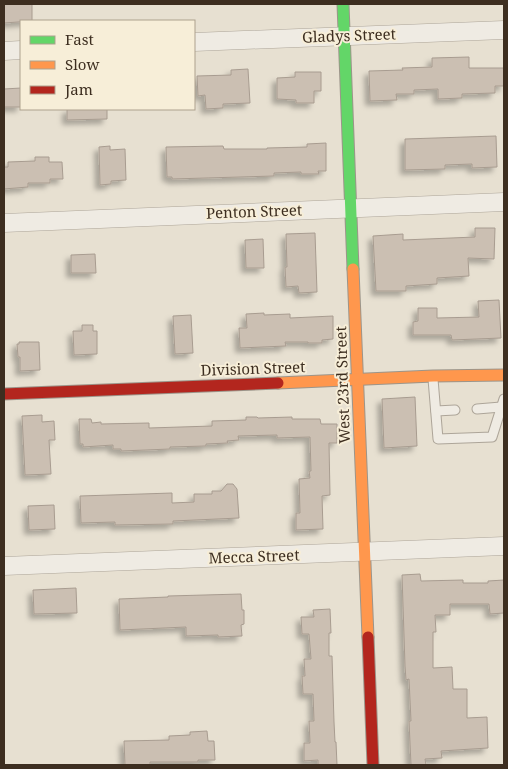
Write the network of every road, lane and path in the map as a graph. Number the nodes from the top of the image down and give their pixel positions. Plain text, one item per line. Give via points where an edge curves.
1 (343, 4) edge
2 (504, 30) edge
3 (344, 36) junction
4 (195, 42) edge
5 (20, 50) edge
6 (4, 51) edge
7 (504, 202) edge
8 (351, 208) junction
9 (4, 223) edge
10 (504, 375) edge
11 (433, 376) junction
12 (358, 380) junction
13 (4, 394) edge
14 (503, 403) edge
15 (476, 409) dead end
16 (455, 410) dead end
17 (436, 411) junction
18 (504, 546) edge
19 (364, 552) junction
20 (4, 566) edge
21 (373, 765) edge

1 - 3 street, West 23rd Street
2 - 3 street, Gladys Street
3 - 4 street, Gladys Street
3 - 8 street, West 23rd Street
5 - 6 street
7 - 8 street, Penton Street
8 - 9 street, Penton Street
8 - 12 street, West 23rd Street
10 - 11 street, Division Street
11 - 12 street, Division Street
11 - 17 lane
12 - 13 street, Division Street
12 - 19 street, West 23rd Street
14 - 15 lane
14 - 17 lane via 492,437 438,439
16 - 17 lane
18 - 19 street, Mecca Street
19 - 20 street, Mecca Street
19 - 21 street, West 23rd Street

